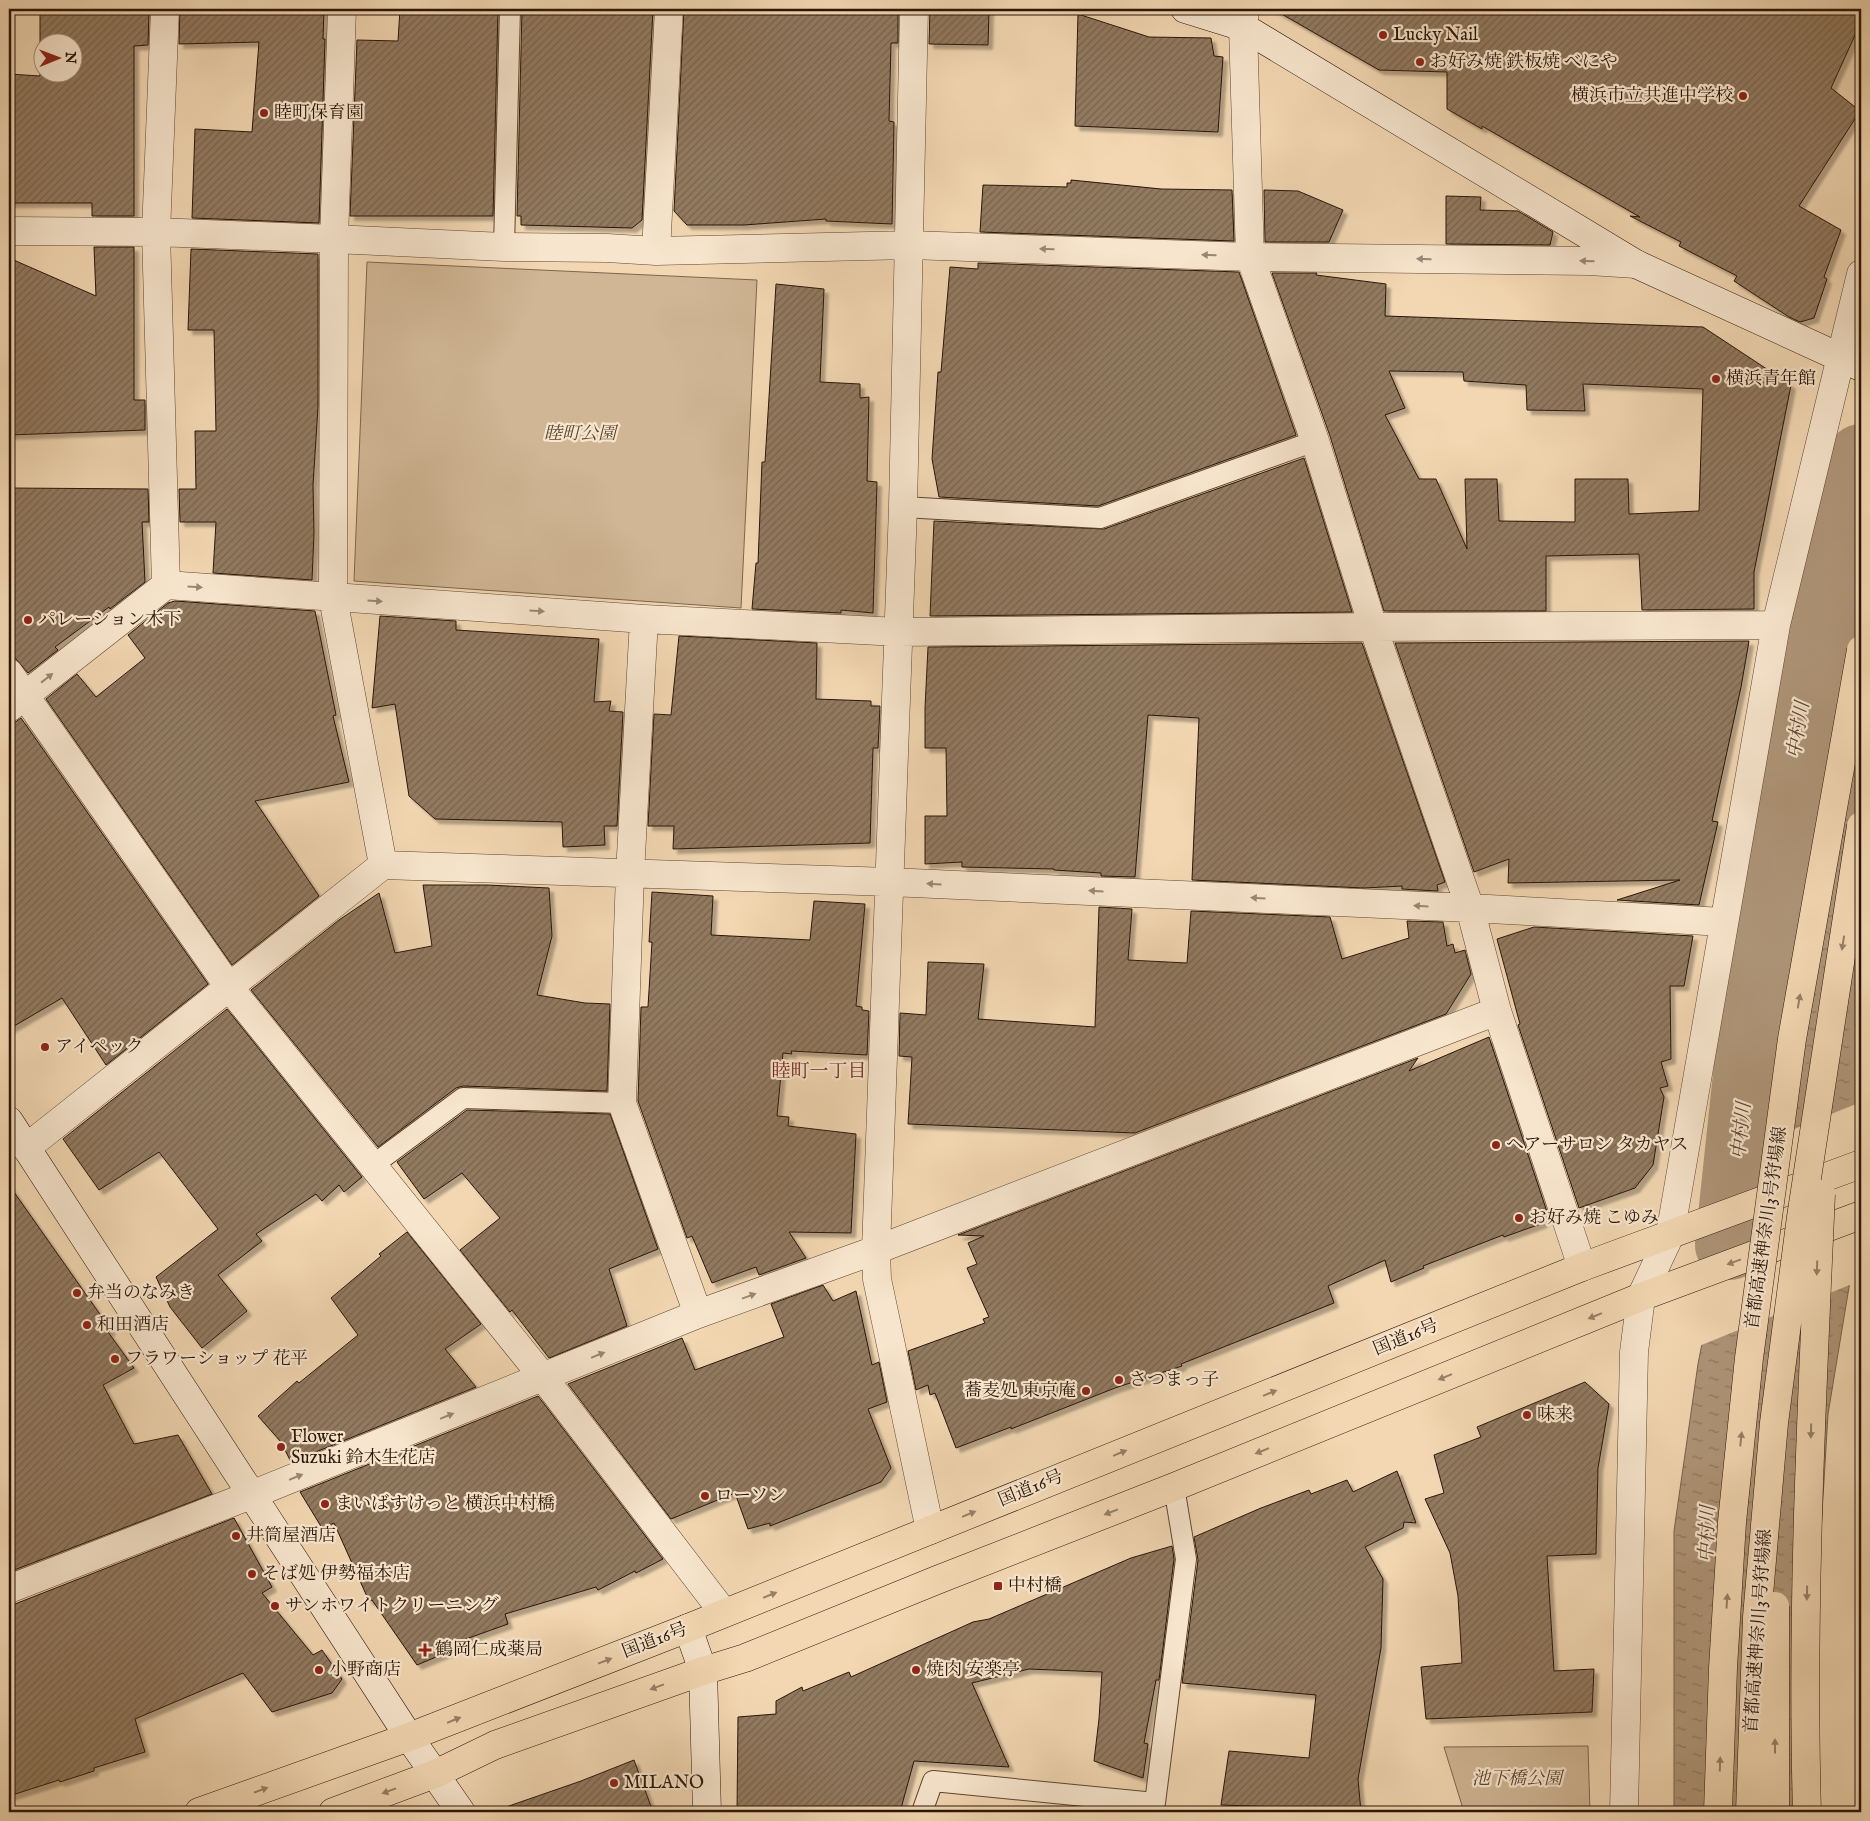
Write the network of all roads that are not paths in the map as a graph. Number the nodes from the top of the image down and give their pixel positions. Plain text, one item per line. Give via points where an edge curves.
1 (165, 9) edge
2 (342, 9) edge
3 (510, 9) edge
4 (669, 9) edge
5 (914, 9) edge
6 (1185, 9) edge
7 (1244, 18) edge
8 (9, 230) edge
9 (156, 232) junction
10 (334, 238) junction
11 (910, 244) junction
12 (504, 247) junction
13 (656, 251) junction
14 (1250, 257) junction
15 (1636, 264) junction
16 (1861, 274) edge
17 (1851, 362) edge
18 (1315, 441) junction
19 (903, 507) junction
20 (166, 585) junction
21 (333, 598) junction
22 (644, 619) junction
23 (1776, 625) junction
24 (1373, 627) junction
25 (899, 632) junction
26 (1861, 650) edge
27 (9, 673) edge
28 (17, 702) edge
29 (1861, 826) edge
30 (384, 864) junction
31 (630, 874) junction
32 (890, 882) junction
33 (1470, 908) junction
34 (1724, 922) junction
35 (229, 987) junction
36 (1497, 1011) junction
37 (1792, 1039) junction
38 (1827, 1045) junction
39 (622, 1103) junction
40 (9, 1121) edge
41 (26, 1148) junction
42 (1861, 1164) edge
43 (373, 1165) junction
44 (1861, 1215) edge
45 (1670, 1235) junction
46 (876, 1250) junction
47 (1582, 1267) junction
48 (1641, 1297) junction
49 (698, 1314) junction
50 (543, 1377) junction
51 (1174, 1487) junction
52 (251, 1495) junction
53 (930, 1530) junction
54 (9, 1589) edge
55 (724, 1613) junction
56 (688, 1628) junction
57 (703, 1671) junction
58 (408, 1737) junction
59 (435, 1774) junction
60 (1155, 1808) edge
61 (199, 1812) edge
62 (333, 1812) edge
63 (461, 1812) edge
64 (707, 1812) edge
65 (922, 1812) edge
66 (1624, 1812) edge
67 (1718, 1812) edge
68 (1750, 1812) edge
69 (1775, 1812) edge
70 (1807, 1812) edge

1 - 9 street
2 - 10 street
3 - 12 lane
4 - 13 street
5 - 11 street
6 - 7 street
7 - 14 street
7 - 15 street
8 - 9 street
9 - 10 street
9 - 20 street
10 - 12 street
10 - 21 street
11 - 13 street
14 -> 11 street
11 - 19 street
12 - 13 street
15 -> 14 street
14 - 18 street
15 - 17 street
16 - 17 street
17 - 23 street
18 - 19 lane via 1100,518
18 - 24 street
19 - 25 street
20 -> 21 street
28 -> 20 street
21 -> 22 street
21 - 30 street
22 - 25 street
22 - 31 street
23 - 24 street
23 - 34 street
24 - 25 street
24 - 33 street
25 - 32 street
37 -> 26 highway, 首都高速神奈川3号狩場線, bridge
27 - 28 street
28 - 35 street
29 -> 38 highway, 首都高速神奈川3号狩場線, bridge
30 - 31 street
30 - 35 street
31 - 32 street
31 - 39 street
33 -> 32 street
32 - 46 street
33 - 34 street
33 - 36 street
34 - 45 street
35 - 41 street
35 - 43 street
36 - 46 street
36 - 47 street
67 -> 37 highway, 首都高速神奈川3号狩場線, bridge via 1732,1522 1749,1358
69 -> 37 highway, bridge via 1775,1614
38 - 68 highway, 首都高速神奈川3号狩場線, bridge via 1774,1423 1757,1617
38 -> 70 highway, bridge via 1811,1421 1805,1732
39 - 43 lane via 462,1098
39 - 49 street
40 - 41 street
41 - 52 street
42 - 45 highway, 国道16号, bridge
43 - 50 street
44 -> 48 highway, bridge
45 - 47 highway, 国道16号
45 - 48 street
49 -> 46 street
46 - 53 street via 877,1279
53 -> 47 highway, 国道16号
48 -> 51 highway
48 - 66 street via 1634,1352
50 -> 49 street
52 -> 50 street
50 - 55 street
51 -> 57 highway via 745,1658
51 - 60 lane via 1186,1559
52 - 54 street
52 - 58 street
55 -> 53 highway, 国道16号
55 - 56 highway, 国道16号
56 - 57 street
58 -> 56 highway, 国道16号
57 -> 59 highway via 495,1745
57 - 64 street
58 - 59 street
61 -> 58 highway, 国道16号
59 -> 62 highway
59 - 63 street
60 - 65 lane via 933,1781

